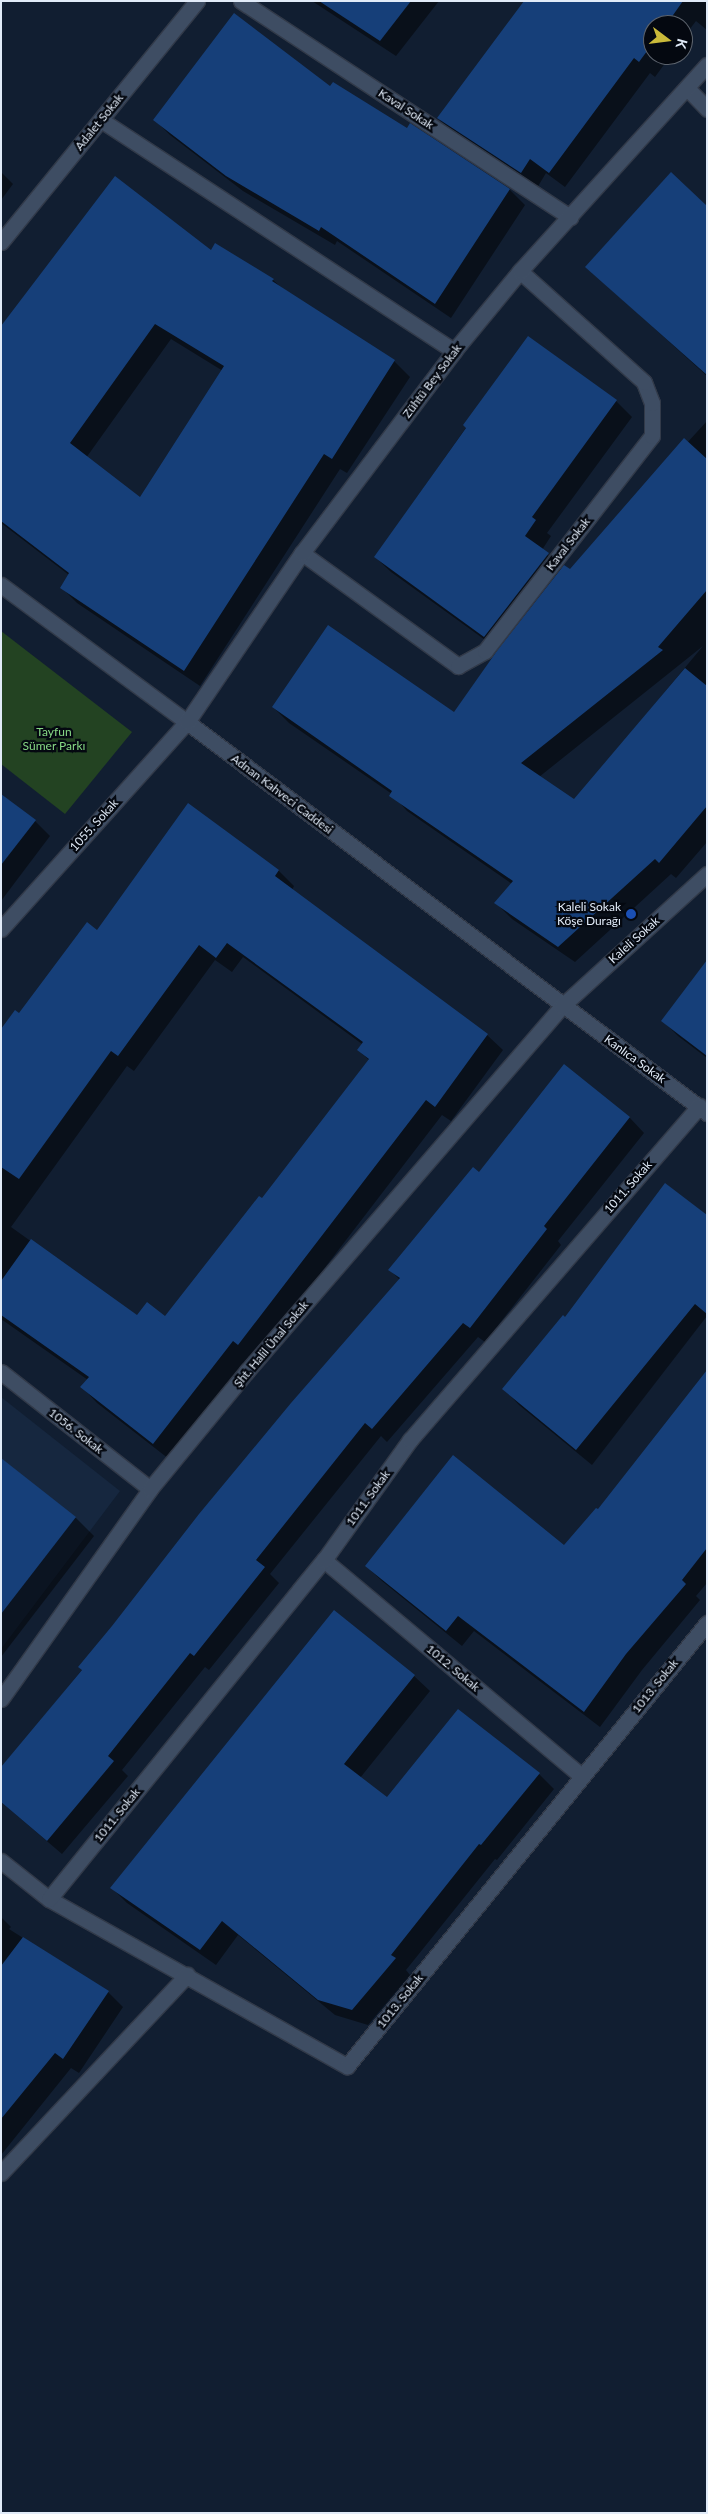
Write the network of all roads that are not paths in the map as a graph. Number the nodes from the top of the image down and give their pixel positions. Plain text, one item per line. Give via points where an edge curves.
1 (197, 1) edge
2 (241, 1) edge
3 (707, 65) edge
4 (687, 88) junction
5 (707, 109) edge
6 (101, 120) junction
7 (570, 217) junction
8 (1, 242) edge
9 (520, 272) junction
10 (454, 352) junction
11 (302, 553) junction
12 (1, 585) edge
13 (187, 722) junction
14 (707, 874) edge
15 (1, 929) edge
16 (562, 1006) junction
17 (703, 1109) edge
18 (1, 1372) edge
19 (150, 1489) junction
20 (324, 1560) junction
21 (707, 1623) edge
22 (1, 1699) edge
23 (581, 1776) junction
24 (1, 1861) edge
25 (49, 1899) junction
26 (187, 1975) junction
27 (1, 2173) edge

1 - 6 street, Adalet Sokak
2 - 7 street, Kaval Sokak
3 - 4 street, Zühtü Bey Sokak
4 - 5 street
4 - 7 street, Zühtü Bey Sokak
6 - 8 street, Adalet Sokak
6 - 10 street
7 - 9 street, Zühtü Bey Sokak
9 - 10 street, Zühtü Bey Sokak
9 - 11 street, Kaval Sokak via 644,382 652,403 652,436 646,444 485,651 458,666
10 - 11 street, Zühtü Bey Sokak
11 - 13 street, Zühtü Bey Sokak
12 - 13 street, Adnan Kahveci Caddesi
13 - 15 street, 1055. Sokak
13 - 16 street, Adnan Kahveci Caddesi
14 - 16 street, Kaleli Sokak
16 - 17 street, Kanlıca Sokak
16 - 19 street, Şht. Halil Ünal Sokak via 260,1356
17 - 20 street, 1011. Sokak via 410,1440
18 - 19 street, 1056. Sokak
19 - 22 street, Şht. Halil Ünal Sokak
20 - 23 street, 1012. Sokak
20 - 25 street, 1011. Sokak
21 - 23 street, 1013. Sokak
23 - 26 street, 1013. Sokak via 347,2066
24 - 25 street, 1013. Sokak
25 - 26 street, 1013. Sokak
26 - 27 street

